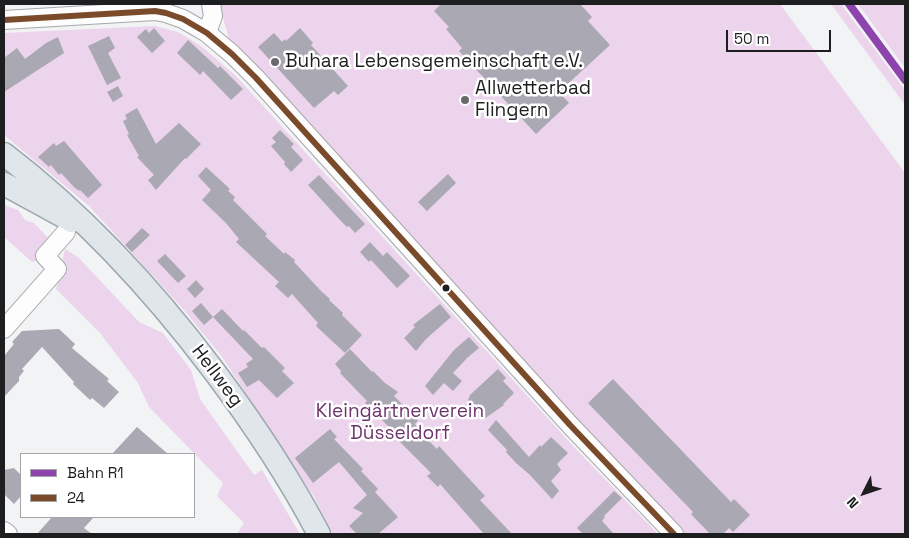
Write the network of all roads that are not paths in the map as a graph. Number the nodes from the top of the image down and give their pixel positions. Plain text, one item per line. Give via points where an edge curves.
1 (211, 4) edge
2 (4, 20) edge
3 (207, 33) junction
4 (4, 154) edge
5 (4, 184) edge
6 (66, 232) dead end
7 (94, 233) junction
8 (4, 329) edge
9 (4, 531) edge
10 (8, 534) edge
11 (319, 534) edge
12 (674, 534) edge

1 - 3 street via 213,16
2 - 3 street via 155,11 183,19
3 - 12 street via 256,78 564,418
4 - 7 main road, Hellweg via 56,196
5 - 7 main road, Hellweg
6 - 8 street via 45,256 58,268
7 - 11 main road, Hellweg via 163,306 223,383 279,464
9 - 10 street

